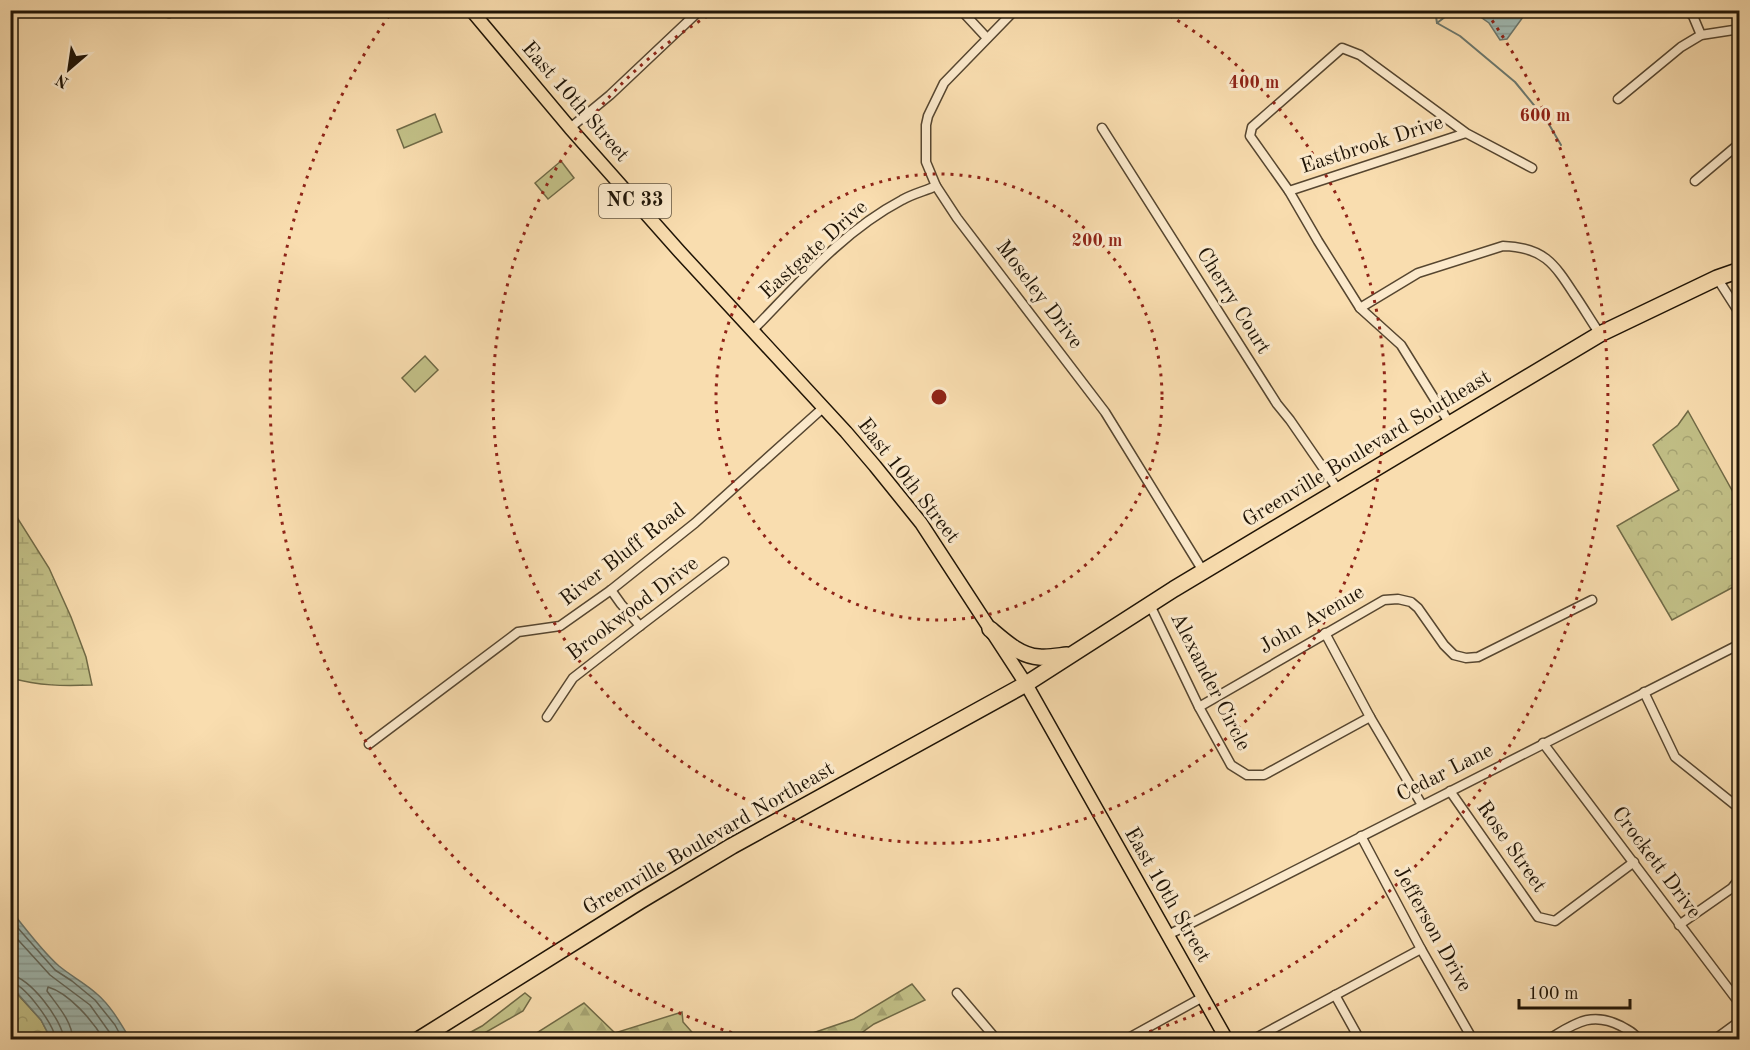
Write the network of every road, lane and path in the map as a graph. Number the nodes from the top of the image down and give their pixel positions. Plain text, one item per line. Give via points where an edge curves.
1 (471, 10) edge
2 (700, 10) edge
3 (961, 10) edge
4 (1015, 10) edge
5 (1687, 10) edge
6 (1740, 29) edge
7 (1701, 35) junction
8 (987, 38) junction
9 (1618, 99) dead end
10 (570, 128) junction
11 (1102, 128) dead end
12 (1466, 133) junction
13 (1740, 142) edge
14 (1532, 168) dead end
15 (1695, 181) dead end
16 (936, 186) junction
17 (1289, 191) junction
18 (1740, 270) edge
19 (1717, 278) junction
20 (1360, 308) junction
21 (1740, 314) edge
22 (752, 331) junction
23 (1600, 334) junction
24 (824, 407) junction
25 (1450, 424) junction
26 (1339, 490) junction
27 (724, 562) dead end
28 (1203, 572) junction
29 (611, 590) junction
30 (1593, 600) dead end
31 (1150, 604) junction
32 (640, 626) junction
33 (990, 629) junction
34 (1324, 633) junction
35 (1739, 646) edge
36 (1073, 654) junction
37 (1026, 684) junction
38 (1644, 692) junction
39 (1199, 707) junction
40 (547, 717) dead end
41 (1370, 717) junction
42 (1543, 743) junction
43 (369, 744) dead end
44 (1450, 791) junction
45 (1422, 805) junction
46 (1740, 809) edge
47 (1361, 836) junction
48 (1634, 862) junction
49 (1740, 878) edge
50 (1679, 925) junction
51 (1168, 934) junction
52 (1421, 949) junction
53 (957, 993) dead end
54 (1335, 995) junction
55 (1203, 997) junction
56 (1740, 1004) edge
57 (1740, 1021) edge
58 (418, 1040) edge
59 (997, 1040) edge
60 (1125, 1040) edge
61 (1227, 1040) edge
62 (1252, 1040) edge
63 (1360, 1040) edge
64 (1473, 1040) edge
65 (1547, 1040) edge
66 (1639, 1040) edge
67 (1714, 1040) edge

1 - 10 main road, East 10th Street / NC 33
2 - 10 street
3 - 8 street
4 - 8 street, Moseley Drive
5 - 7 street
6 - 7 street
7 - 9 street
8 - 16 street, Moseley Drive via 944,83 928,116 926,162
10 - 22 main road, East 10th Street / NC 33
11 - 26 street, Cherry Court via 1277,404
12 - 14 street, Eastbrook Drive
12 - 17 street, Eastbrook Drive
12 - 17 street, Eastbrook Drive via 1360,55 1342,48 1252,127 1250,136
13 - 15 street
16 - 22 street, Eastgate Drive via 903,199 846,238
16 - 28 street, Moseley Drive via 1105,412
17 - 20 street, Eastbrook Drive
18 - 19 highway, Greenville Boulevard Southeast
19 - 21 street
19 - 23 highway, Greenville Boulevard Southeast
20 - 23 street via 1418,273 1513,246 1539,253 1557,267
20 - 25 street, Eastbrook Drive via 1401,345
22 - 24 main road, East 10th Street / NC 33
23 - 25 highway, Greenville Boulevard Southeast
24 - 29 street, River Bluff Road via 695,523
24 - 33 main road, East 10th Street / NC 33 via 921,523
25 - 26 highway, Greenville Boulevard Southeast
26 - 28 highway, Greenville Boulevard Southeast
27 - 32 street, Brookwood Drive
28 - 31 highway, Greenville Boulevard Southeast
29 - 32 street
29 - 43 street, River Bluff Road via 560,626 518,632
30 - 34 street, John Avenue via 1478,657 1454,655 1418,608 1398,599 1384,600
31 - 36 highway, Greenville Boulevard Southeast
31 - 39 street, Alexander Circle
32 - 40 street, Brookwood Drive via 573,678
33 - 36 highway via 1034,657
33 - 37 main road, East 10th Street / NC 33
34 - 39 street, John Avenue
34 - 41 street
35 - 38 street, Cedar Lane
36 - 37 highway, Greenville Boulevard Southeast
37 - 51 main road, East 10th Street
37 - 58 highway, Greenville Boulevard Northeast via 722,852
38 - 42 street, Cedar Lane
38 - 46 street via 1675,757
39 - 41 street, Alexander Circle via 1231,765 1247,775 1264,775
41 - 45 street
42 - 44 street, Cedar Lane
42 - 48 street, Crockett Drive
44 - 45 street, Cedar Lane
44 - 48 street, Rose Street via 1538,917 1555,921
45 - 47 street, Cedar Lane
47 - 51 street, Cedar Lane
47 - 52 street, Jefferson Drive
48 - 50 street, Crockett Drive
49 - 50 street via 1732,888
50 - 56 street, Crockett Drive
51 - 55 main road, East 10th Street
52 - 54 street
52 - 64 street, Jefferson Drive
53 - 59 street
54 - 62 street
54 - 63 street
55 - 60 street
55 - 61 main road, East 10th Street
57 - 67 street
65 - 66 street via 1580,1021 1598,1018 1636,1034

